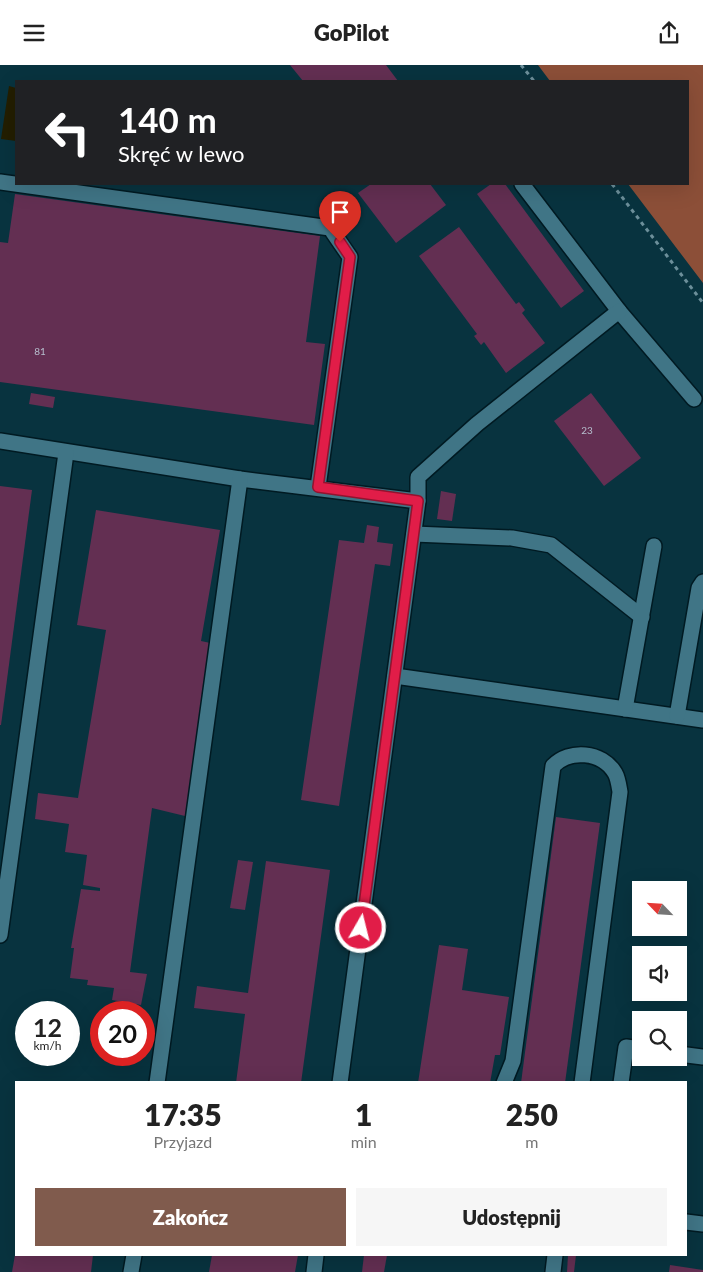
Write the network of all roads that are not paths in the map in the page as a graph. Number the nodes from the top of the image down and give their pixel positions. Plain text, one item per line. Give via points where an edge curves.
1 (0, 182) edge
2 (15, 184) edge
3 (22, 185) edge
4 (523, 185) edge
5 (619, 311) junction
6 (694, 399) dead end
7 (0, 441) edge
8 (66, 453) junction
9 (240, 479) junction
10 (318, 487) junction
11 (418, 501) junction
12 (414, 534) junction
13 (654, 546) dead end
14 (703, 582) edge
15 (642, 617) junction
16 (395, 676) junction
17 (625, 709) junction
18 (677, 716) junction
19 (703, 720) edge
20 (0, 935) edge
21 (632, 1048) edge
22 (687, 1055) edge
23 (703, 1057) edge
24 (157, 1081) edge
25 (340, 1081) edge
26 (505, 1081) edge
27 (582, 1081) edge
28 (621, 1081) edge
29 (687, 1222) edge
30 (703, 1224) edge
31 (134, 1256) edge
32 (316, 1256) edge
33 (555, 1256) edge
34 (131, 1272) edge
35 (314, 1272) edge
36 (553, 1272) edge

1 - 2 lane
3 - 10 lane via 330,228 350,257
4 - 5 lane
5 - 6 lane
5 - 11 lane via 477,424 418,477
7 - 8 lane
8 - 9 lane
8 - 20 lane
9 - 10 lane
9 - 24 lane
10 - 11 lane
11 - 12 lane
12 - 15 lane via 512,538 551,545
12 - 16 lane
13 - 15 lane
14 - 18 lane via 699,588
15 - 17 lane
16 - 17 lane
16 - 25 lane
17 - 18 lane
18 - 19 lane
21 - 28 lane via 626,1047
22 - 23 lane
26 - 27 lane via 513,1061 553,766 567,757 591,755 610,766 616,774 620,792
29 - 30 lane
31 - 34 lane
32 - 35 lane
33 - 36 lane

